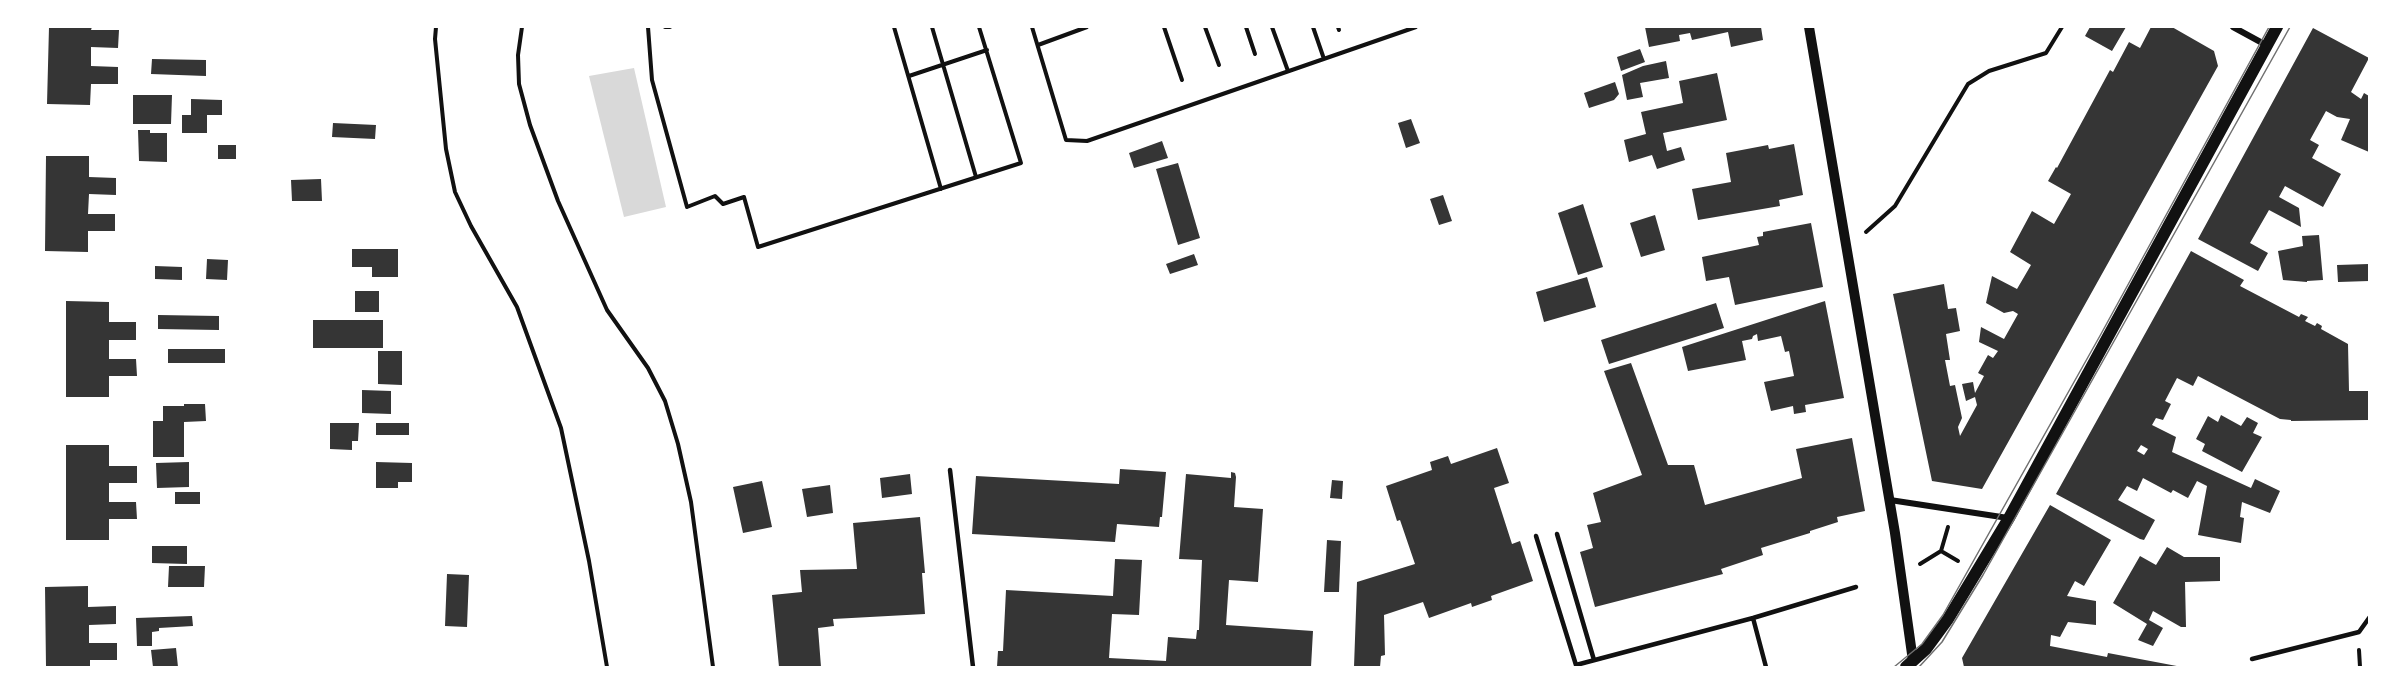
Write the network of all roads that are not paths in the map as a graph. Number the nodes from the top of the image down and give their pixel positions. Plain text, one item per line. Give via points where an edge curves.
1 (1809, 27) edge
2 (2233, 27) edge
3 (2277, 27) edge
4 (2267, 46) junction
5 (950, 470) dead end
6 (1890, 500) junction
7 (2009, 518) junction
8 (1557, 534) dead end
9 (1536, 536) dead end
10 (1856, 587) dead end
11 (1753, 618) junction
12 (2369, 618) edge
13 (2253, 659) dead end
14 (1594, 660) junction
15 (1912, 665) edge
16 (1577, 666) edge
17 (973, 667) edge
18 (1766, 667) edge

1 - 6 street
2 - 4 street
3 - 4 main road
4 - 7 main road
5 - 17 lane
6 - 7 street
6 - 15 street
7 - 15 main road via 1948,619
8 - 14 lane
9 - 16 lane
10 - 11 lane
11 - 14 lane
11 - 18 lane
12 - 13 lane via 2359,632
14 - 16 lane

